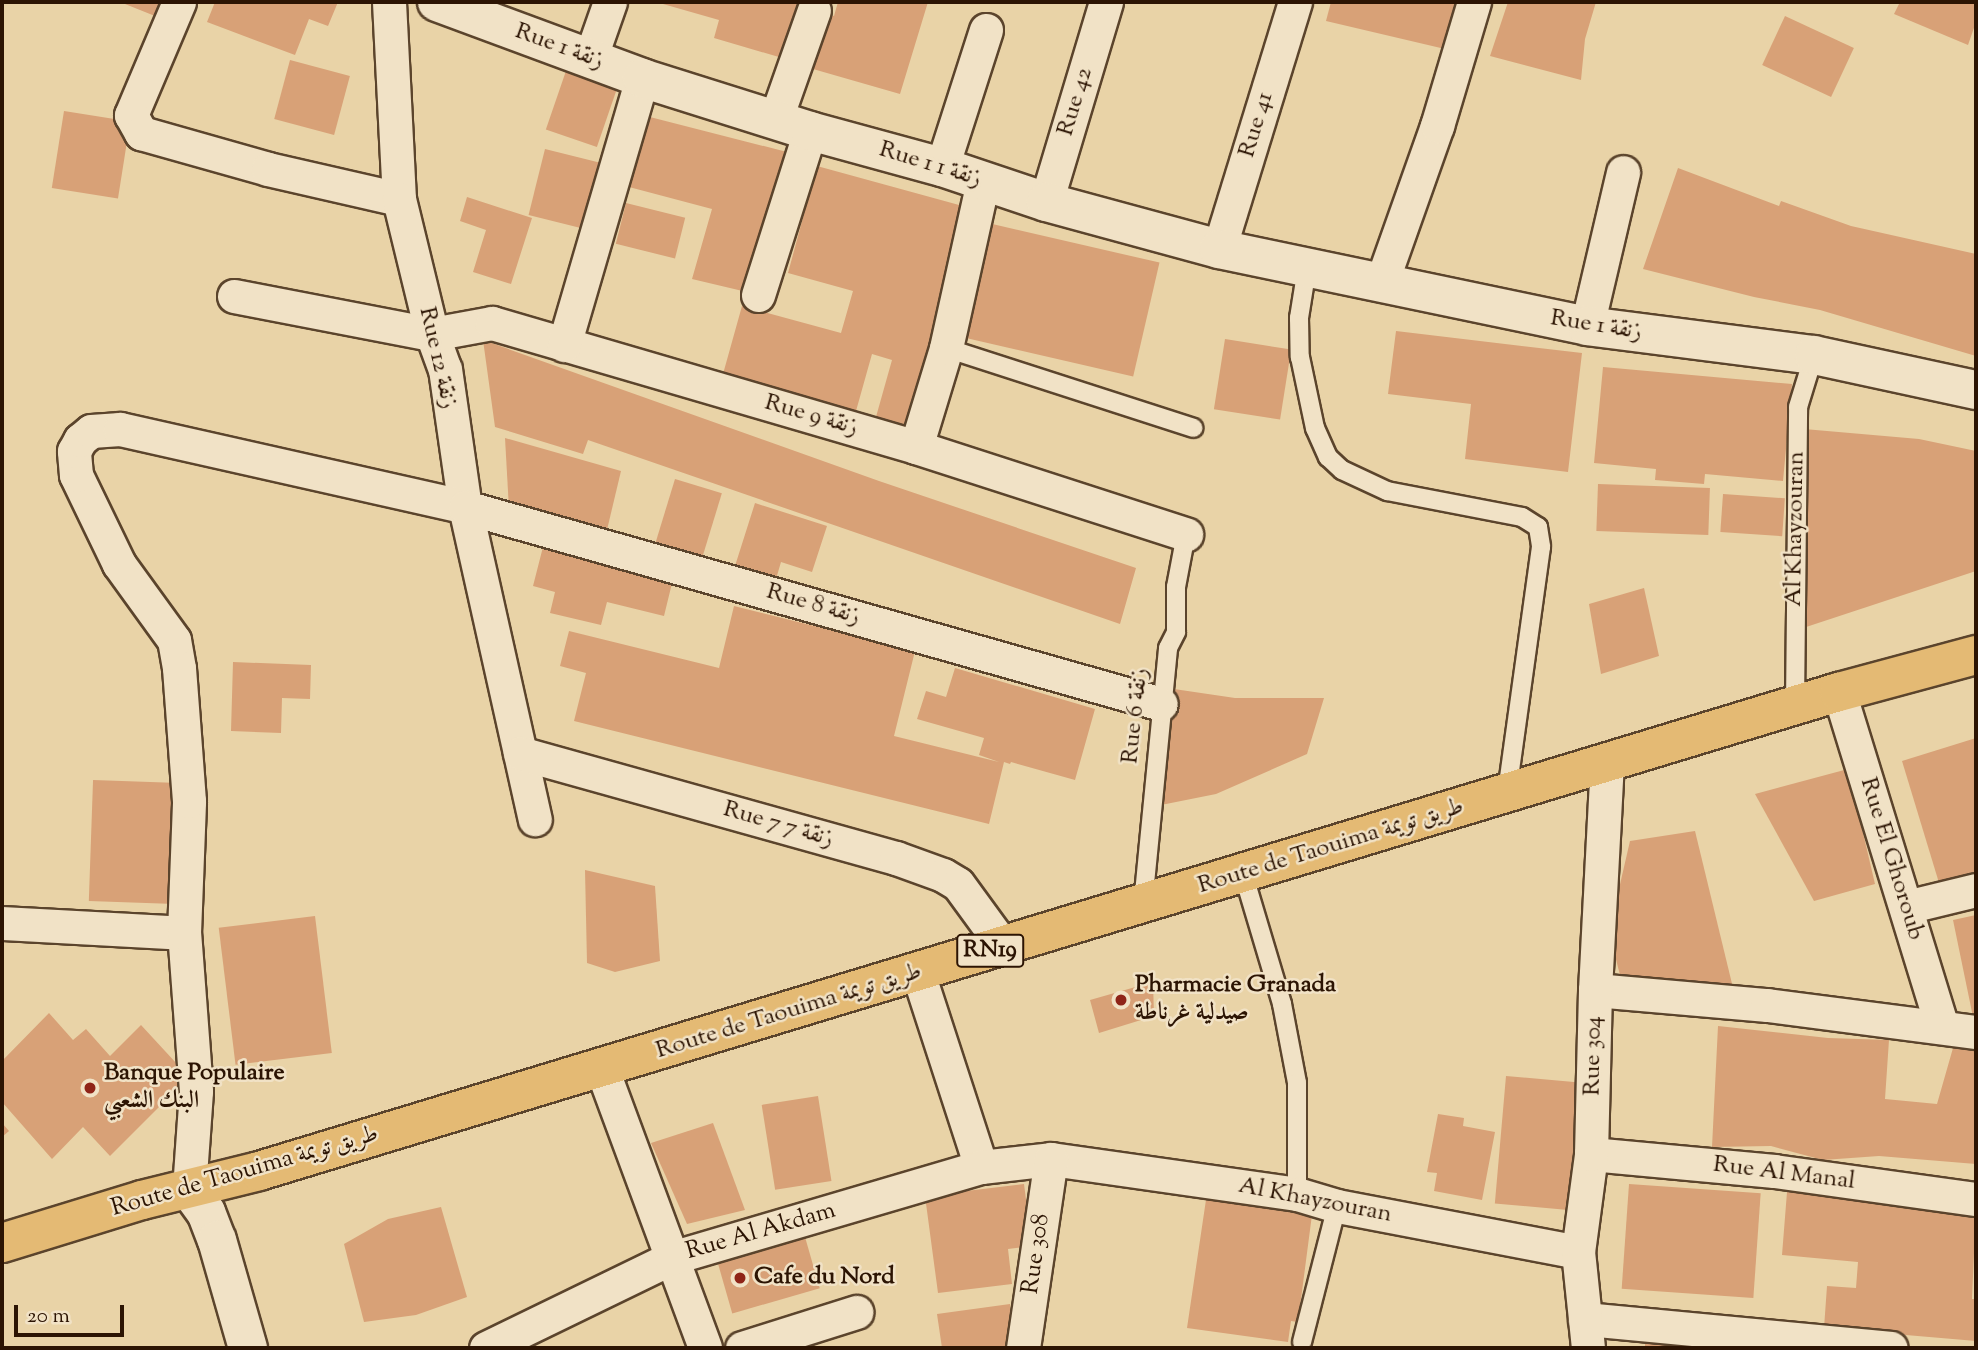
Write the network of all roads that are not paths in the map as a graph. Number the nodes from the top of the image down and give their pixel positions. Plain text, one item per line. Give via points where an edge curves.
1 (179, 2) edge
2 (389, 2) edge
3 (437, 2) edge
4 (610, 2) edge
5 (1106, 2) edge
6 (1295, 2) edge
7 (1474, 2) edge
8 (814, 10) dead end
9 (986, 30) dead end
10 (590, 59) junction
11 (642, 78) junction
12 (793, 125) junction
13 (942, 167) junction
14 (1623, 172) dead end
15 (984, 181) junction
16 (398, 199) junction
17 (1046, 202) junction
18 (1219, 249) junction
19 (1307, 268) junction
20 (1381, 284) junction
21 (758, 295) dead end
22 (234, 296) dead end
23 (1587, 326) junction
24 (432, 334) junction
25 (564, 345) junction
26 (946, 348) junction
27 (1814, 355) junction
28 (1976, 390) edge
29 (1193, 428) dead end
30 (916, 447) junction
31 (465, 507) junction
32 (1186, 534) joint
33 (1976, 655) edge
34 (1839, 692) junction
35 (1161, 704) junction
36 (1795, 705) junction
37 (520, 753) junction
38 (1607, 763) junction
39 (1507, 793) junction
40 (535, 818) dead end
41 (1243, 873) junction
42 (1976, 890) edge
43 (1143, 904) junction
44 (1906, 907) junction
45 (2, 923) edge
46 (184, 933) junction
47 (1004, 947) junction
48 (918, 973) junction
49 (1595, 990) junction
50 (1942, 1027) junction
51 (1976, 1032) edge
52 (602, 1069) junction
53 (1591, 1154) junction
54 (1051, 1159) junction
55 (981, 1167) junction
56 (189, 1189) junction
57 (1297, 1194) junction
58 (1976, 1199) edge
59 (1337, 1206) junction
60 (2, 1243) edge
61 (1578, 1252) junction
62 (671, 1258) junction
63 (856, 1311) dead end
64 (1586, 1334) edge
65 (1302, 1342) dead end
66 (248, 1348) edge
67 (486, 1348) edge
68 (705, 1348) edge
69 (742, 1348) edge
70 (1023, 1348) edge
71 (1891, 1348) edge

1 - 16 street via 131,115 137,129 147,136 268,169
2 - 16 street, Rue 12 زنقة
3 - 10 street, Rue 1 زنقة
4 - 10 street
5 - 17 street, Rue 42
6 - 18 street, Rue 41
7 - 20 street via 1437,126
8 - 12 street
9 - 13 street
10 - 11 street, Rue 1 زنقة
11 - 12 street, Rue 1 زنقة 1
11 - 25 street
12 - 13 street, Rue 1 زنقة 1
12 - 21 street
13 - 15 street, Rue 1 زنقة 1
14 - 23 street
15 - 17 street, Rue 1 زنقة 1
15 - 26 street
16 - 24 street, Rue 12 زنقة
17 - 18 street, Rue 1 زنقة 1
18 - 19 street, Rue 1 زنقة
19 - 20 street, Rue 1 زنقة
19 - 39 lane via 1299,318 1300,357 1315,428 1328,457 1342,470 1387,491 1522,517 1538,527 1541,547
20 - 23 street, Rue 1 زنقة
22 - 24 street
23 - 27 street, Rue 1 زنقة
24 - 25 street, Rue 9 زنقة via 492,324
24 - 31 street, Rue 12 زنقة via 445,369
25 - 30 street, Rue 9 زنقة
26 - 29 lane
26 - 30 street
27 - 28 street, Rue 1 زنقة
27 - 36 lane, Al Khayzouran via 1798,407
30 - 32 street, Rue 9 زنقة
31 - 35 street, Rue 8 زنقة
31 - 37 street, Rue 12 زنقة
31 - 46 street, Rue 8 زنقة via 120,429 90,431 80,440 75,451 76,475 134,586 174,640 180,668 189,801
32 - 35 lane, Rue 6 زنقة via 1176,587 1176,632 1168,648
33 - 34 main road, Route de Taouima طريق تويمة / RN19
34 - 36 main road, Route de Taouima طريق تويمة / RN19
34 - 44 street, Rue El Ghoroub
35 - 43 lane, Rue 6 زنقة
36 - 38 main road, Route de Taouima طريق تويمة / RN19
37 - 40 street, Rue 12 زنقة
37 - 47 street, Rue 7 زنقة 7 via 943,875 958,884
38 - 39 main road, Route de Taouima طريق تويمة / RN19
38 - 49 street, Rue 304
39 - 41 main road, Route de Taouima طريق تويمة / RN19
41 - 43 main road, Route de Taouima طريق تويمة / RN19
41 - 57 lane via 1282,1004 1297,1083
42 - 44 street
43 - 47 main road, Route de Taouima طريق تويمة / RN19
44 - 50 street, Rue El Ghoroub
45 - 46 street
46 - 56 street, Rue 8 زنقة via 196,1091
47 - 48 main road, Route de Taouima طريق تويمة / RN19
48 - 52 main road, Route de Taouima طريق تويمة / RN19
48 - 55 street
49 - 50 street
49 - 53 street, Rue 304
50 - 51 street
52 - 56 main road, Route de Taouima طريق تويمة / RN19
52 - 62 street
53 - 58 street, Rue Al Manal via 1774,1171
53 - 61 street, Rue 304
54 - 55 street, Rue Al Akdam
54 - 57 street, Al Khayzouran
54 - 70 street, Rue 308
55 - 62 street, Rue Al Akdam
56 - 60 main road, Route de Taouima طريق تويمة / RN19
56 - 66 street via 206,1212 217,1240
57 - 59 street, Al Khayzouran
59 - 61 street, Al Khayzouran
59 - 65 lane
61 - 64 street, Rue 304
62 - 67 street, Rue Al Akdam
62 - 68 street
63 - 69 street
64 - 71 street

